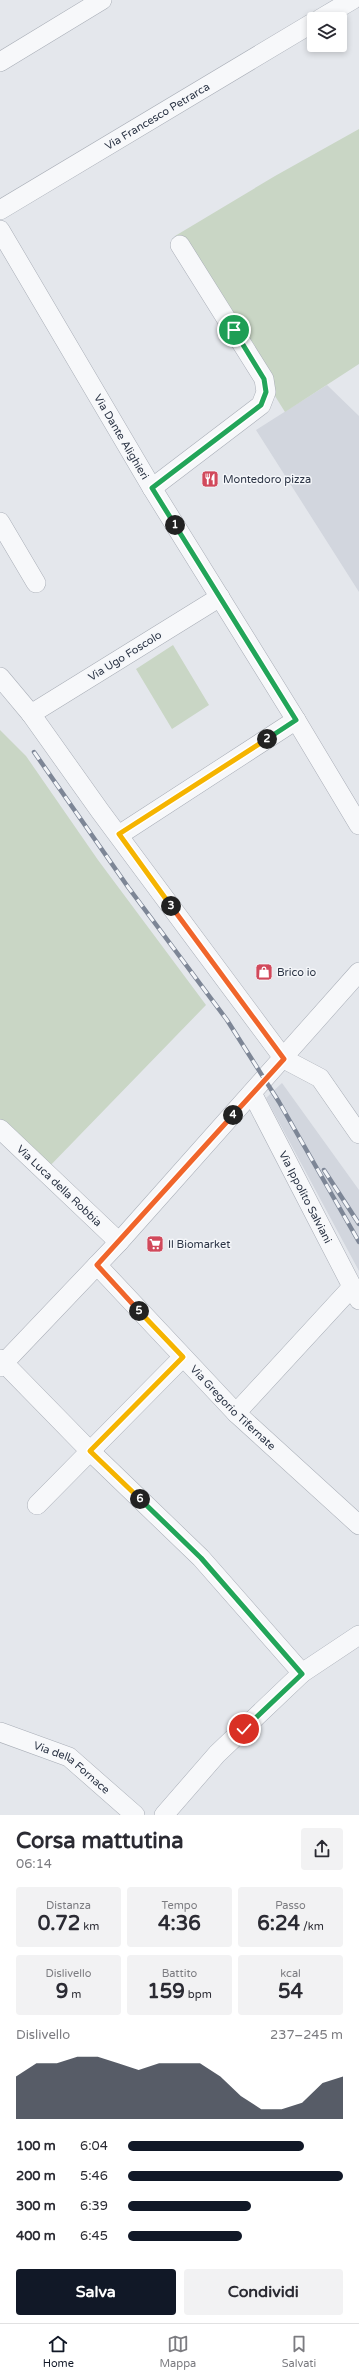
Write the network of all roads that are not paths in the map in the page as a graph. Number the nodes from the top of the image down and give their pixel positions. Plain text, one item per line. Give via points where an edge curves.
1 (102, 0) edge
2 (352, 0) edge
3 (332, 12) edge
4 (307, 26) edge
5 (0, 62) edge
6 (0, 210) edge
7 (0, 230) edge
8 (180, 245) dead end
9 (152, 488) junction
10 (0, 522) edge
11 (36, 582) dead end
12 (220, 597) junction
13 (0, 677) edge
14 (31, 714) junction
15 (296, 720) junction
16 (359, 825) edge
17 (119, 834) junction
18 (359, 972) edge
19 (284, 1059) junction
20 (252, 1094) junction
21 (0, 1129) edge
22 (359, 1134) edge
23 (119, 1242) junction
24 (97, 1265) junction
25 (355, 1293) edge
26 (183, 1357) junction
27 (1, 1363) edge
28 (236, 1413) junction
29 (90, 1451) junction
30 (37, 1505) dead end
31 (359, 1525) edge
32 (359, 1635) edge
33 (302, 1674) junction
34 (0, 1732) edge
35 (135, 1815) edge
36 (164, 1815) edge

1 - 5 street
2 - 3 street
4 - 6 street, Via Francesco Petrarca
7 - 9 street, Via Dante Alighieri
8 - 9 street via 264,379 266,392 261,405
9 - 12 street, Via Dante Alighieri
10 - 11 street
12 - 14 street, Via Ugo Foscolo
12 - 15 street, Via Dante Alighieri
13 - 14 street
14 - 17 street via 100,812
15 - 16 street, Via Dante Alighieri
15 - 17 street
17 - 19 street
18 - 19 street
19 - 20 street
19 - 22 street via 320,1078
20 - 23 street
20 - 25 street, Via Ippolito Salviani
21 - 23 street, Via Luca della Robbia
23 - 24 street
24 - 26 street, Via Gregorio Tifernate
24 - 27 street
25 - 28 street
26 - 28 street, Via Gregorio Tifernate
26 - 29 street
27 - 29 street
28 - 31 street, Via Gregorio Tifernate
29 - 30 street
29 - 33 street via 201,1558
32 - 33 street
33 - 36 street via 217,1754
34 - 35 street, Via della Fornace via 69,1757

